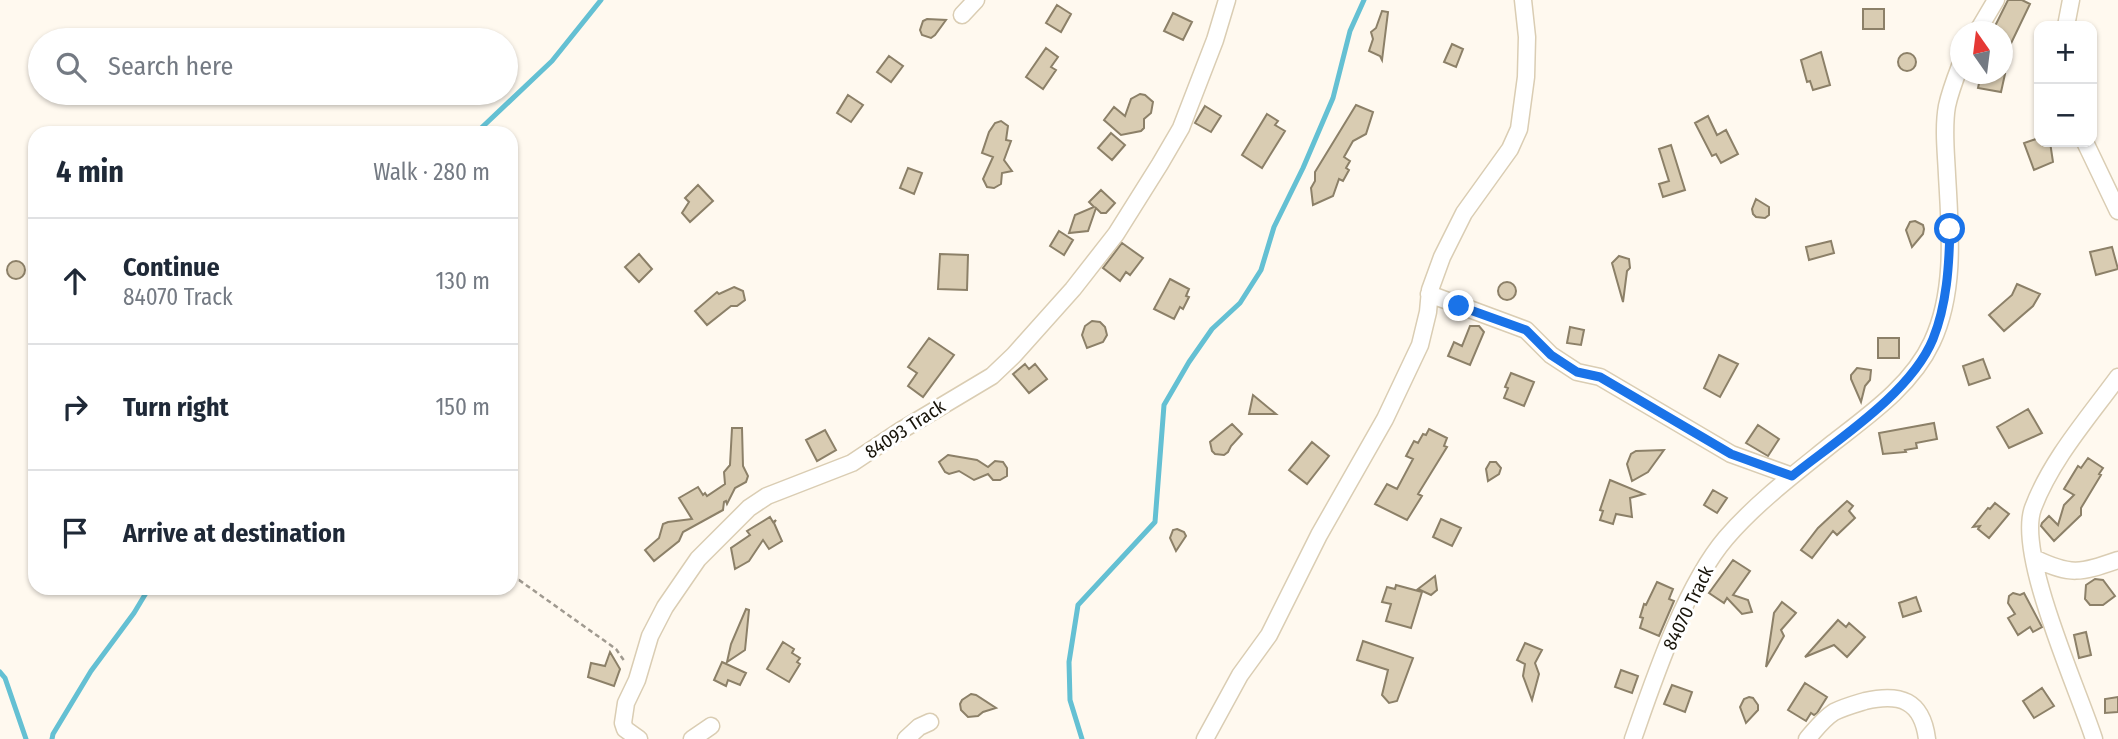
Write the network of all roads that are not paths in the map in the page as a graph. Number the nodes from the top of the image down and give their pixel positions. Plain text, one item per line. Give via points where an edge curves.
1 (976, 0) edge
2 (1227, 0) edge
3 (1524, 0) edge
4 (1996, 0) edge
5 (2071, 0) edge
6 (962, 15) dead end
7 (1984, 21) edge
8 (2067, 21) edge
9 (1955, 84) edge
10 (2087, 147) edge
11 (2118, 211) edge
12 (1429, 294) junction
13 (2118, 377) edge
14 (1792, 476) junction
15 (2034, 558) junction
16 (2118, 560) edge
17 (930, 722) dead end
18 (710, 726) dead end
19 (639, 739) edge
20 (692, 739) edge
21 (906, 739) edge
22 (1205, 739) edge
23 (1633, 739) edge
24 (1807, 739) edge
25 (1927, 739) edge
26 (2094, 739) edge

1 - 6 street
2 - 19 street, 84093 Track via 1181,128 1116,234 1014,355 992,376 852,463 767,496 698,559 650,636 626,704 623,723 628,733
3 - 12 street via 1526,77 1519,129 1464,213
4 - 7 street
5 - 8 street
9 - 14 street, 84070 Track via 1945,135 1949,270 1932,342 1883,404
10 - 11 street
12 - 14 street via 1526,330 1577,372 1600,377 1731,454
12 - 22 street via 1420,345 1396,398 1269,635
13 - 15 street via 2054,465 2032,509 2029,530
14 - 23 street, 84070 Track via 1726,539 1691,592
15 - 16 street via 2074,572
15 - 26 street via 2057,640
17 - 21 street
18 - 20 street
24 - 25 street via 1835,712 1894,697 1915,707

